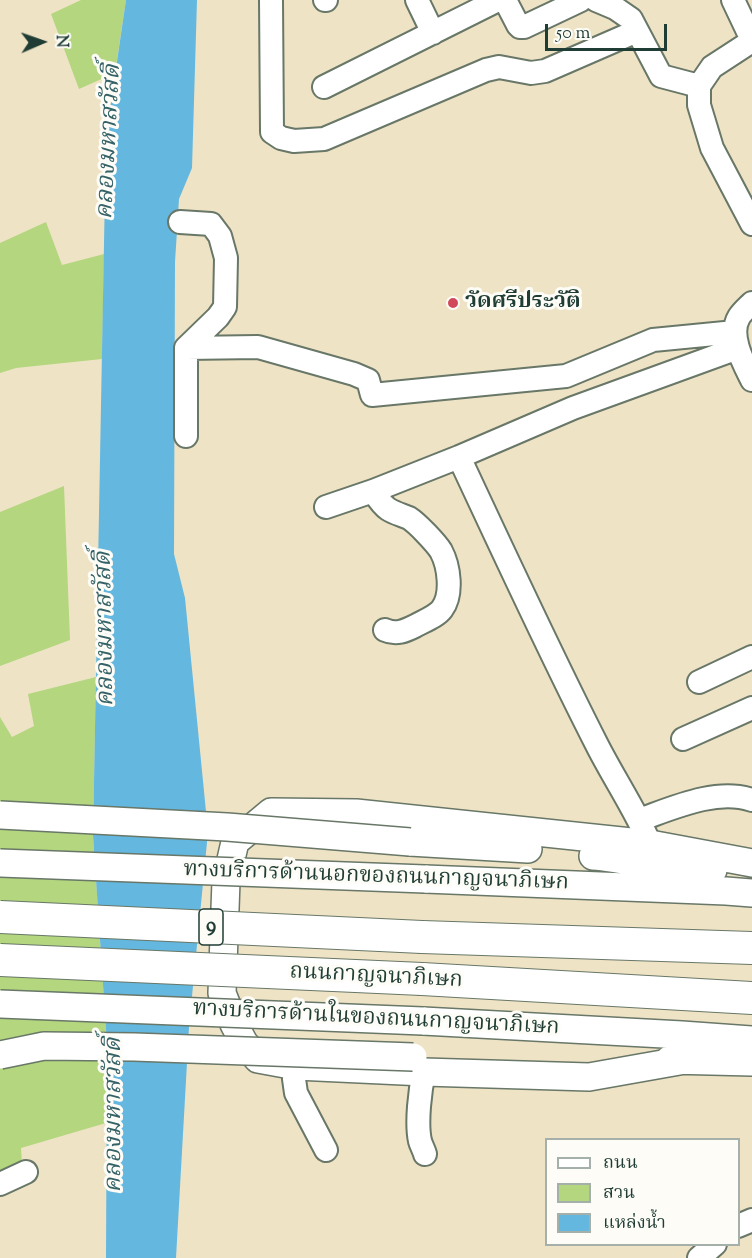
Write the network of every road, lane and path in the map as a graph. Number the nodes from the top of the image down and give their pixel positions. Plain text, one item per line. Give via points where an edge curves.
1 (271, 0) edge
2 (417, 0) edge
3 (498, 0) edge
4 (505, 0) edge
5 (581, 0) edge
6 (596, 0) edge
7 (733, 0) edge
8 (637, 31) junction
9 (433, 33) junction
10 (752, 40) edge
11 (699, 86) junction
12 (324, 87) dead end
13 (180, 222) dead end
14 (752, 224) edge
15 (752, 303) edge
16 (737, 340) junction
17 (186, 348) junction
18 (752, 380) edge
19 (186, 436) dead end
20 (459, 457) junction
21 (373, 491) junction
22 (326, 507) dead end
23 (385, 630) dead end
24 (752, 657) edge
25 (699, 682) dead end
26 (752, 708) edge
27 (683, 740) dead end
28 (752, 800) edge
29 (0, 815) edge
30 (639, 820) junction
31 (650, 844) junction
32 (0, 863) edge
33 (752, 865) edge
34 (752, 893) edge
35 (0, 918) edge
36 (752, 948) edge
37 (0, 960) edge
38 (752, 998) edge
39 (0, 1004) edge
40 (684, 1048) junction
41 (747, 1054) edge
42 (0, 1055) edge
43 (418, 1064) junction
44 (296, 1066) junction
45 (326, 1150) dead end
46 (425, 1154) dead end
47 (26, 1172) dead end
48 (0, 1184) edge
49 (714, 1246) edge
50 (699, 1258) edge

1 - 8 street via 272,132 294,141 324,139 486,70 498,67 531,74 545,71
2 - 9 street
3 - 9 street
4 - 5 street via 518,25 524,27
6 - 8 street via 631,19
7 - 10 street
8 - 11 street via 661,76
9 - 12 street
10 - 11 street via 712,67
11 - 14 street via 699,105 711,148
13 - 17 street via 212,224 226,258 225,307
15 - 16 street via 738,318
16 - 17 street via 653,340 566,376 372,395 368,380 354,374 258,347
16 - 18 street
16 - 20 street
17 - 19 street
20 - 21 street
20 - 30 street via 597,745
21 - 22 street
21 - 23 street via 387,508 418,525 440,550 448,574 448,596 442,610 407,630
24 - 25 street
26 - 27 street
28 - 30 street via 706,798
29 - 33 main road, bridge via 508,847 701,871
30 - 31 street
31 - 33 main road
31 - 44 main road via 356,813 271,812 235,842 226,880 222,993 244,1043 258,1059
32 - 34 main road, ทางบริการด้านนอกของถนนกาญจนาภิเษก, bridge
35 - 36 highway, ถนนกาญจนาภิเษก / 9, bridge
37 - 38 highway, ถนนกาญจนาภิเษก / 9, bridge
39 - 40 main road, ทางบริการด้านในของถนนกาญจนาภิเษก, bridge via 423,1021
40 - 41 main road
40 - 43 main road via 549,1060
42 - 43 main road, bridge via 44,1046 134,1047
43 - 44 main road
43 - 46 street via 418,1126
44 - 45 street via 296,1093
47 - 48 street
49 - 50 street

